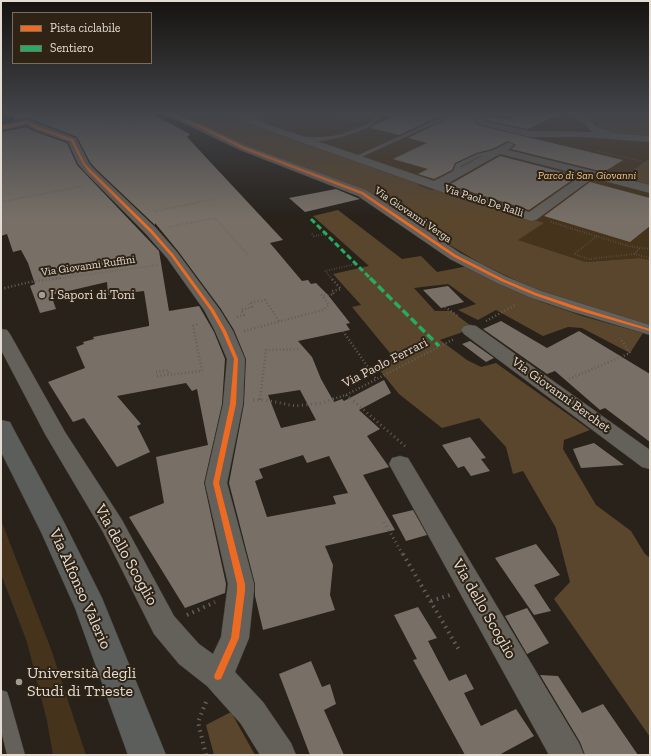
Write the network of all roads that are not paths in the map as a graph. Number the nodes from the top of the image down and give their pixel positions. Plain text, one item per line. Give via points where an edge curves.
1 (76, 148) edge
2 (245, 148) edge
3 (328, 148) edge
4 (377, 148) edge
5 (504, 148) edge
6 (499, 151) junction
7 (355, 158) junction
8 (592, 174) junction
9 (436, 185) junction
10 (650, 190) edge
11 (470, 330) road end
12 (650, 330) edge
13 (1, 334) edge
14 (1, 428) edge
15 (650, 461) edge
16 (400, 464) road end
17 (218, 676) junction
18 (1, 698) edge
19 (16, 755) edge
20 (147, 755) edge
21 (279, 755) edge
22 (567, 755) edge

1 - 17 street via 90,172 151,231 177,262 212,310 236,359 233,404 216,483 242,591 235,638
2 - 12 street, Via Giovanni Verga via 362,193 455,256 535,294
3 - 7 street, Via Paolo De Ralli
4 - 7 lane
5 - 6 street, Via Paolo De Ralli
6 - 8 street
6 - 9 street, Via Paolo De Ralli
7 - 9 street, Via Paolo De Ralli
8 - 9 street, Via Paolo De Ralli via 531,216
8 - 10 street
11 - 15 street, Via Giovanni Berchet
13 - 17 street, Via dello Scoglio via 56,434 113,527 164,625 189,654
14 - 20 main road, Via Alfonso Valerio via 91,608
16 - 22 street, Via dello Scoglio
17 - 21 street, Via dello Scoglio via 252,713
18 - 19 lane

